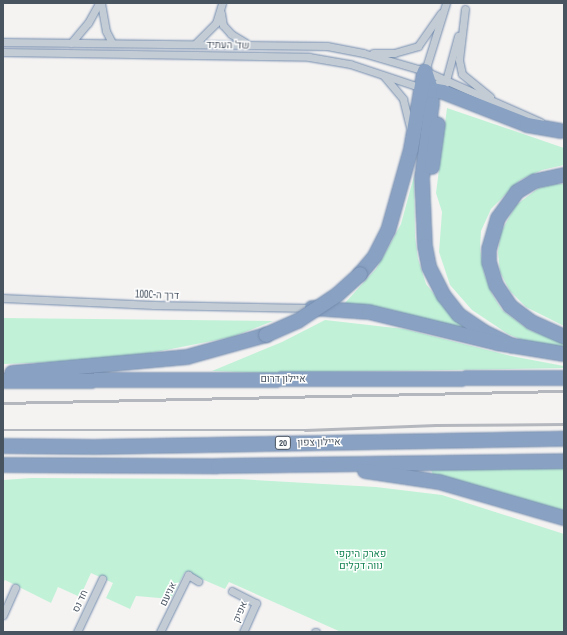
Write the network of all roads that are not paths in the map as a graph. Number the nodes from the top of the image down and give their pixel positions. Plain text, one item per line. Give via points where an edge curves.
1 (100, 3) edge
2 (222, 3) edge
3 (446, 3) edge
4 (466, 6) edge
5 (221, 13) junction
6 (441, 13) junction
7 (3, 42) edge
8 (71, 43) junction
9 (112, 44) junction
10 (195, 44) junction
11 (247, 44) junction
12 (3, 52) edge
13 (363, 53) junction
14 (425, 71) junction
15 (381, 74) junction
16 (432, 88) junction
17 (498, 104) junction
18 (562, 132) edge
19 (411, 149) junction
20 (564, 175) edge
21 (3, 298) edge
22 (310, 308) joint
23 (564, 337) edge
24 (513, 346) junction
25 (564, 354) edge
26 (3, 374) edge
27 (564, 378) edge
28 (3, 382) edge
29 (564, 439) edge
30 (3, 446) edge
31 (564, 461) edge
32 (3, 465) edge
33 (218, 466) junction
34 (564, 518) edge
35 (102, 579) dead end
36 (198, 581) dead end
37 (15, 588) dead end
38 (232, 591) dead end
39 (3, 615) edge
40 (77, 632) edge
41 (160, 632) edge
42 (242, 632) edge

1 - 8 street via 88,23
1 - 9 street via 106,31
2 - 5 street
3 - 6 street
4 - 16 street
4 - 17 street via 459,60 462,74
5 - 10 street via 211,29
5 - 11 street via 230,34
6 - 13 street via 418,46 394,53
6 - 14 street
7 - 8 street, שד' העתיד
8 - 9 street, שד' העתיד
9 - 10 street, שד' העתיד
10 - 11 street, שד' העתיד
11 - 13 street, שד' העתיד via 327,46
12 - 15 street, שד' העתיד via 309,56 350,64
13 - 14 street, שד' העתיד
14 - 16 highway
14 - 16 street, שד' העתיד
15 - 16 street, שד' העתיד
15 - 19 street via 396,87 403,99 410,122
16 - 17 street, שד' העתיד
16 - 18 highway via 527,126
16 - 19 highway
16 - 24 highway via 424,231 427,259 444,296 466,320
17 - 18 street, שד' העתיד
19 - 26 highway, bridge via 388,231 375,256 337,295 298,321 266,335 187,357
20 - 23 highway via 535,181 517,192 498,218 489,249 489,262 496,285 510,306 531,322
21 - 22 street, דרך ה-1000 via 154,305
22 - 24 highway via 369,312
24 - 25 highway
27 - 28 highway, איילון דרום
29 - 30 highway, איילון צפון / 20 via 94,447
31 - 33 highway
32 - 33 highway
33 - 34 highway via 353,470 410,477 472,491
35 - 40 street, חד נס
36 - 41 street, אניעם via 188,575
37 - 39 street
38 - 42 street, אפיק via 256,602

